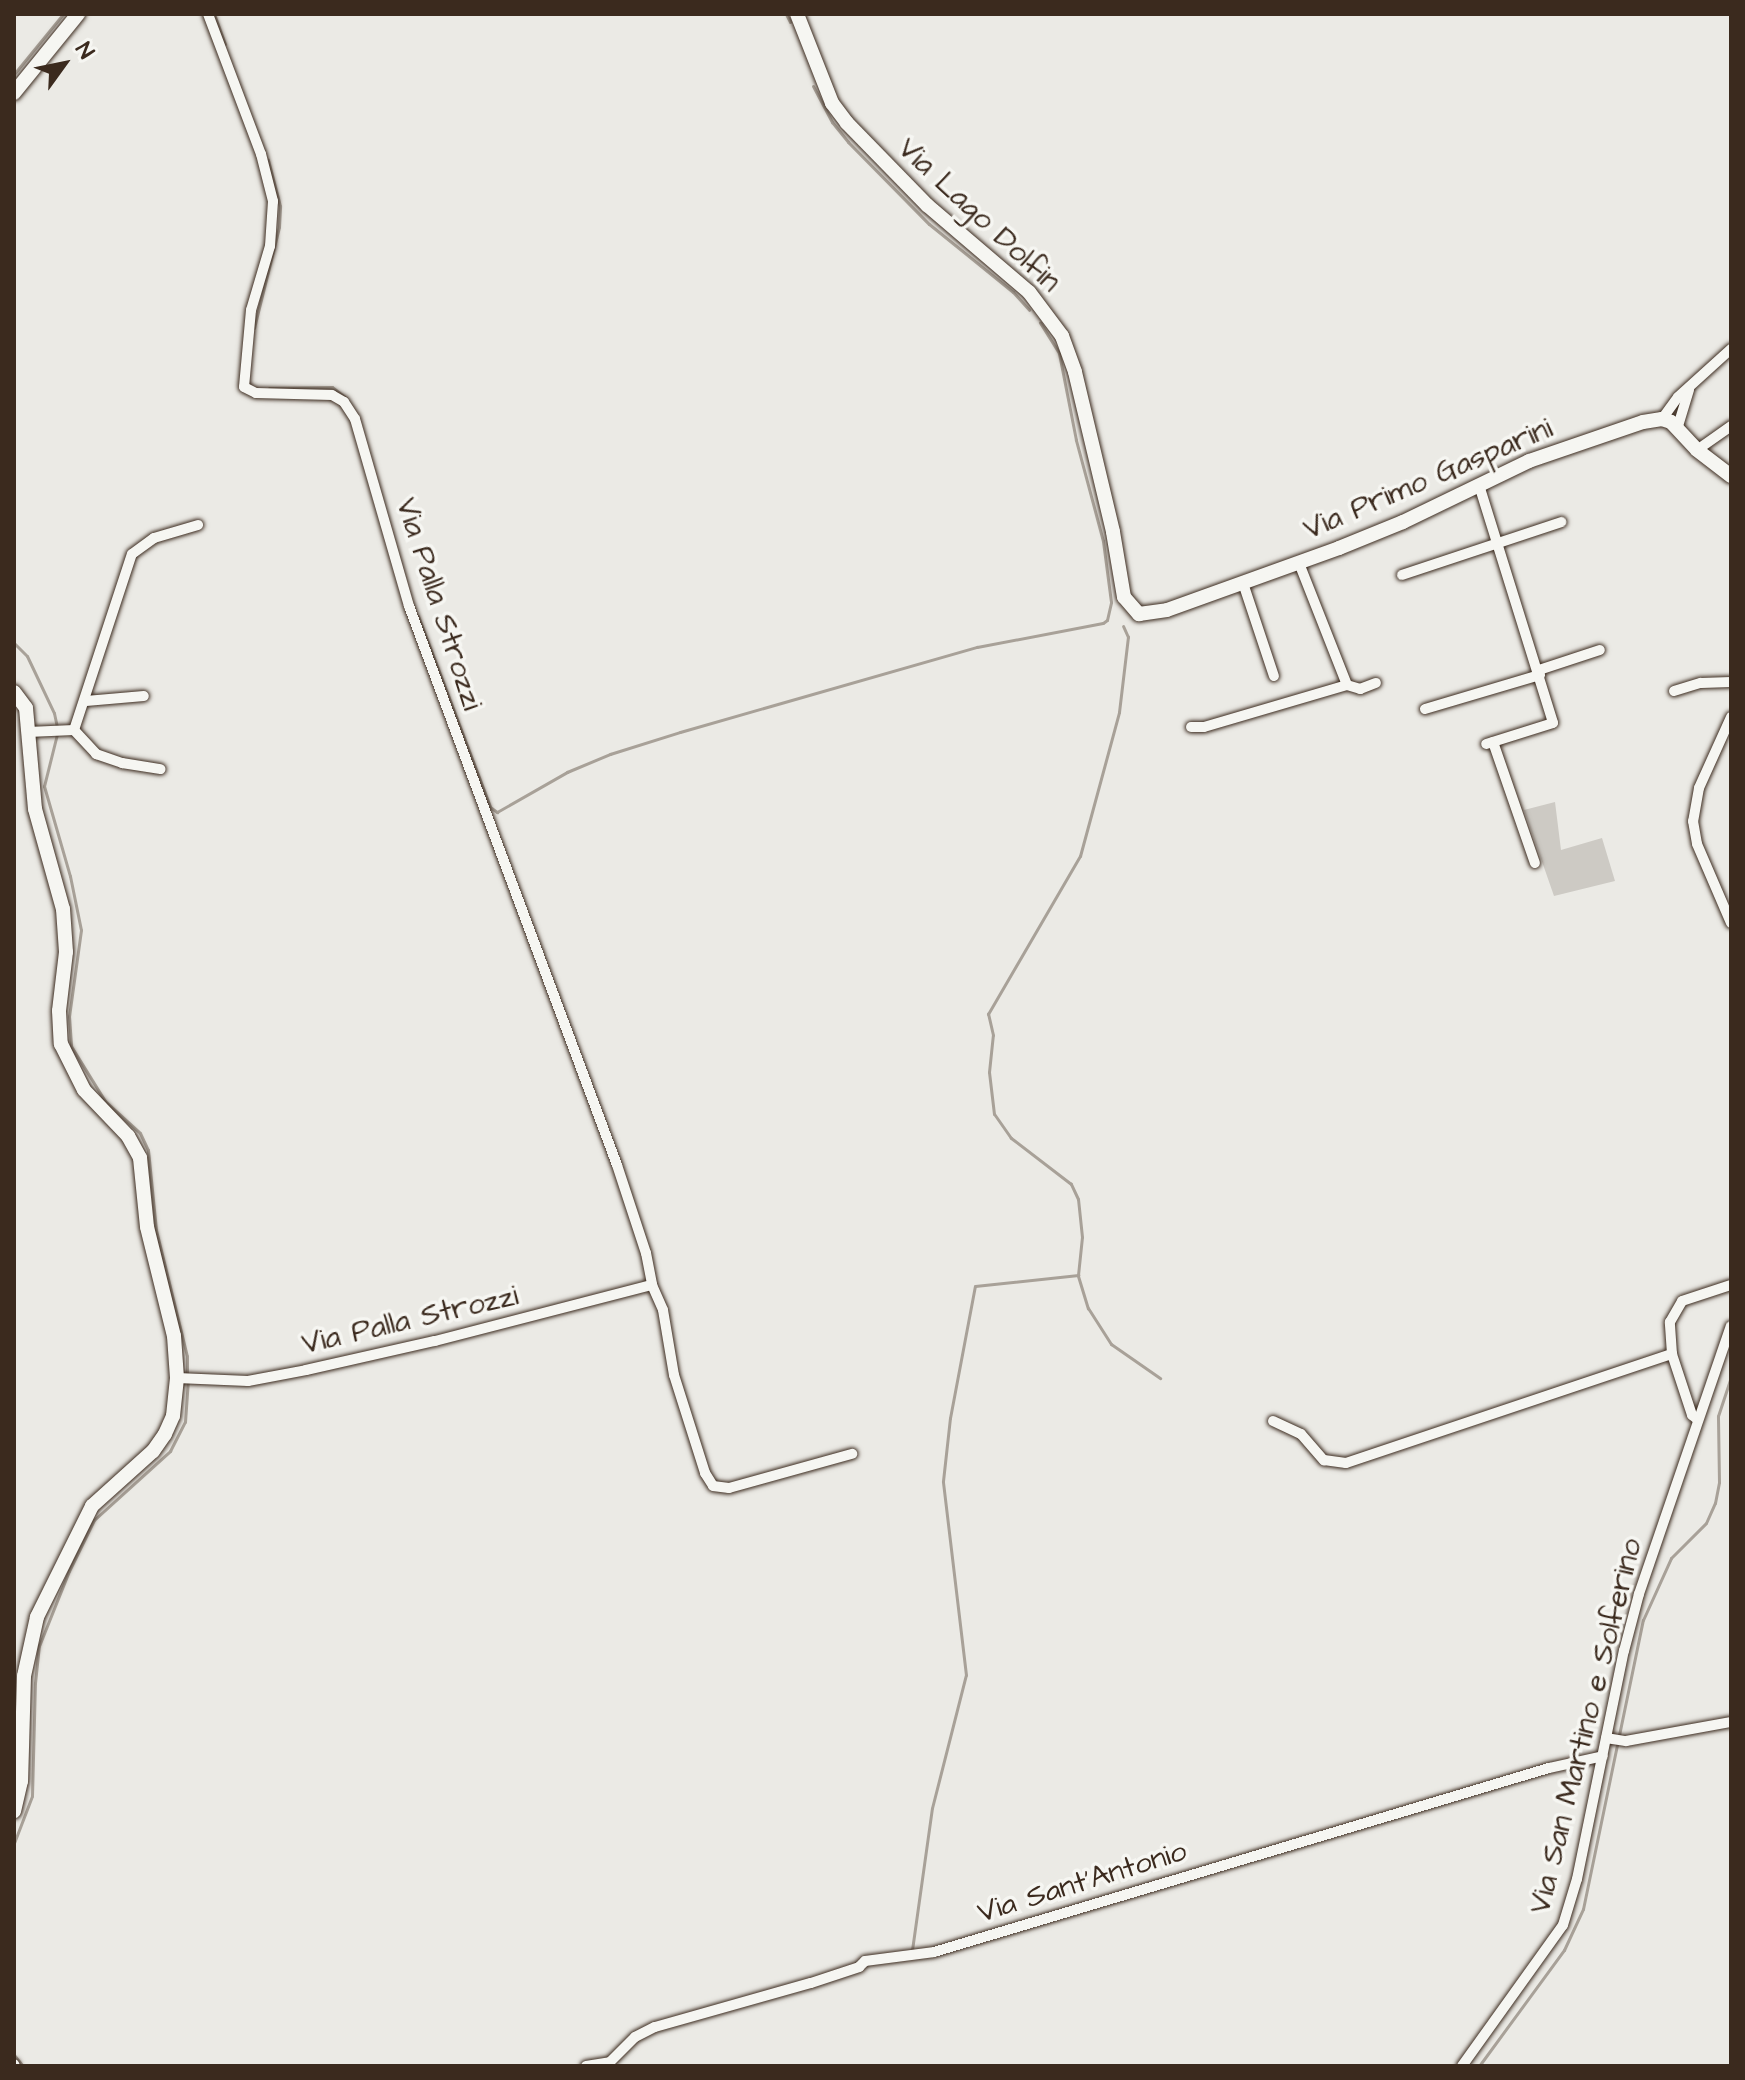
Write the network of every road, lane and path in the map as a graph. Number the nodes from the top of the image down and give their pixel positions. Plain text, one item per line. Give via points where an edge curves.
1 (78, 14) edge
2 (208, 14) edge
3 (797, 14) edge
4 (14, 93) edge
5 (1731, 349) edge
6 (1691, 387) junction
7 (1662, 419) junction
8 (1678, 426) junction
9 (1731, 426) edge
10 (1697, 450) junction
11 (1731, 476) edge
12 (1479, 485) junction
13 (1561, 522) dead end
14 (198, 525) dead end
15 (1499, 543) junction
16 (1299, 563) junction
17 (1402, 575) dead end
18 (1243, 583) junction
19 (1129, 607) joint
20 (1600, 650) dead end
21 (1539, 673) junction
22 (1274, 676) dead end
23 (1731, 682) edge
24 (1376, 683) dead end
25 (1347, 685) junction
26 (1674, 691) dead end
27 (14, 692) edge
28 (144, 696) dead end
29 (86, 701) junction
30 (1425, 709) dead end
31 (1731, 717) edge
32 (1191, 727) dead end
33 (70, 731) junction
34 (33, 733) junction
35 (161, 769) dead end
36 (1535, 863) dead end
37 (1731, 923) edge
38 (652, 1285) junction
39 (1731, 1285) edge
40 (1731, 1326) edge
41 (1672, 1354) junction
42 (182, 1378) junction
43 (1698, 1420) junction
44 (1273, 1421) dead end
45 (852, 1454) dead end
46 (1731, 1722) edge
47 (1616, 1740) junction
48 (1603, 1756) junction
49 (14, 1811) edge
50 (586, 2066) edge
51 (1462, 2066) edge

1 - 4 street
2 - 38 street, Via Palla Strozzi via 261,154 273,201 270,246 251,310 244,387 256,393 332,395 355,419 409,606 617,1165
3 - 19 street, Via Lago Dolfin via 826,91 847,123 927,205 1029,292 1062,336
5 - 6 street
6 - 7 street
6 - 8 street
7 - 8 street
7 - 12 street, Via Primo Gasparini via 1562,449
8 - 10 street
9 - 10 street
10 - 11 street
12 - 15 street
12 - 16 street, Via Primo Gasparini
13 - 15 street
14 - 29 street via 154,538 132,554
15 - 17 street
15 - 21 street
16 - 18 street, Via Primo Gasparini
16 - 25 street
18 - 19 street, Via Primo Gasparini via 1151,614
18 - 22 street
20 - 21 street
21 - 30 street
21 - 36 street via 1553,723 1490,743
23 - 26 street
24 - 25 street via 1360,689
25 - 32 street
27 - 34 street via 26,708
28 - 29 street
29 - 33 street
31 - 37 street via 1699,788 1693,821 1697,844
33 - 34 street
33 - 35 street via 96,754
34 - 42 street via 35,809 59,888 66,934 61,1044 84,1090 128,1136 140,1158 147,1227
38 - 42 street, Via Palla Strozzi via 248,1381
38 - 45 street, Via Palla Strozzi via 663,1310 682,1405 713,1486 729,1488
39 - 41 street via 1695,1294 1673,1311
40 - 43 street, Via San Martino e Solferino
41 - 43 street
41 - 44 street via 1346,1463 1324,1460 1301,1434
42 - 49 street via 165,1434 92,1506 37,1617 24,1676 21,1781
43 - 47 street, Via San Martino e Solferino via 1639,1594
46 - 47 street
47 - 48 street, Via San Martino e Solferino
48 - 50 street, Via Sant'Antonio via 934,1952 865,1961 811,1983 655,2027 635,2037 610,2062
48 - 51 street, Via San Martino e Solferino via 1563,1925

